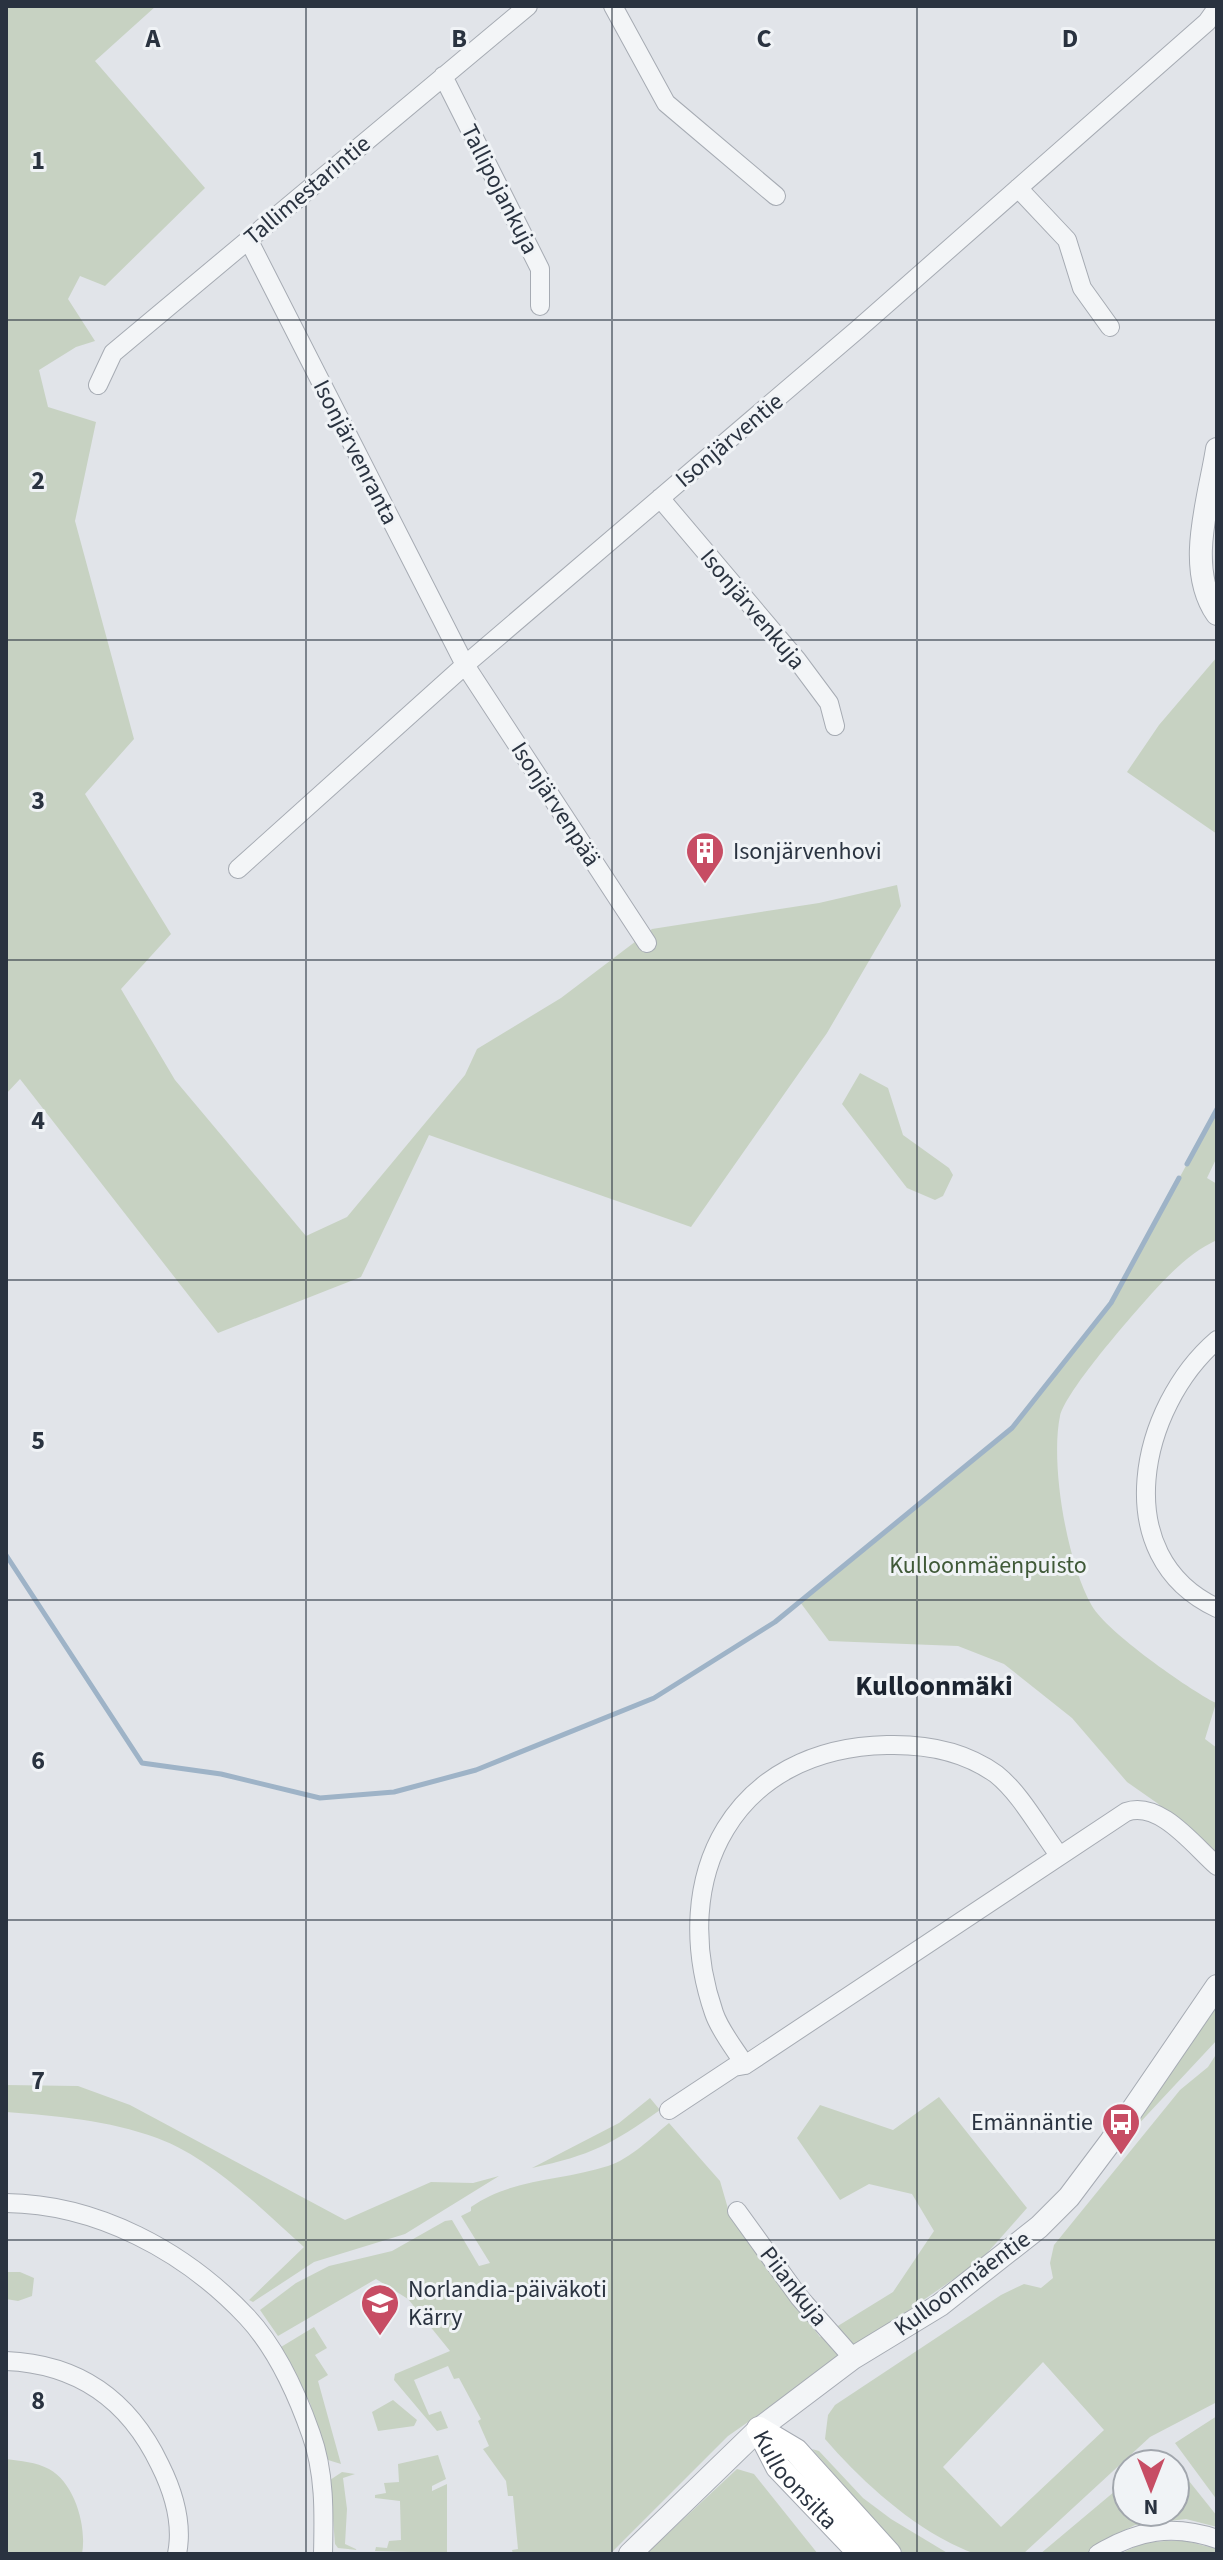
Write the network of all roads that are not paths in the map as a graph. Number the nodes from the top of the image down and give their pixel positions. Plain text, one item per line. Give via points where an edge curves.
1 (528, 6) edge
2 (613, 6) edge
3 (1217, 8) edge
4 (443, 76) junction
5 (1018, 188) junction
6 (776, 196) dead end
7 (248, 239) junction
8 (540, 306) dead end
9 (1110, 327) dead end
10 (98, 385) dead end
11 (1217, 449) edge
12 (660, 498) junction
13 (1217, 614) edge
14 (465, 665) junction
15 (835, 726) dead end
16 (238, 869) dead end
17 (647, 943) dead end
18 (1217, 1340) edge
19 (1217, 1608) edge
20 (1059, 1855) junction
21 (1217, 1866) edge
22 (1217, 1986) edge
23 (745, 2065) junction
24 (669, 2110) dead end
25 (6, 2203) edge
26 (737, 2211) dead end
27 (853, 2358) junction
28 (6, 2361) edge
29 (759, 2429) junction
30 (1217, 2539) edge
31 (177, 2554) edge
32 (323, 2554) edge
33 (630, 2554) edge
34 (861, 2554) edge
35 (889, 2554) edge
36 (1098, 2554) edge

1 - 4 street, Tallimestarintie
2 - 6 street via 666,103
3 - 5 street, Isonjärventie
4 - 7 street, Tallimestarintie
4 - 8 street, Tallipojankuja via 540,269
5 - 9 street via 1067,240 1082,288
5 - 12 street, Isonjärventie
7 - 10 street, Tallimestarintie via 113,353
7 - 14 street, Isonjärvenranta
11 - 13 street via 1201,565 1207,597
12 - 14 street, Isonjärventie
12 - 15 street, Isonjärvenkuja via 797,660 829,703
14 - 16 street, Isonjärventie
14 - 17 street, Isonjärvenpää
18 - 19 street via 1175,1386 1156,1429 1145,1496 1151,1532 1172,1576
20 - 21 street via 1126,1812 1144,1809 1159,1815
20 - 23 street
20 - 23 street via 997,1775 934,1747 865,1746 833,1752 764,1783 711,1853 699,1892 702,1970 715,2017
22 - 27 street, Kulloonmäentie via 1065,2201 1002,2259 940,2305
23 - 24 street
25 - 32 street via 84,2213 135,2234 202,2278 246,2316 270,2348 312,2435 325,2505
26 - 27 street, Piiankuja via 799,2297
27 - 29 street, Kulloonmäentie
28 - 31 street via 34,2364 94,2385 134,2419 175,2504
29 - 33 street, Kulloonmäentie
29 - 34 main road, Kulloonsilta via 778,2467
29 - 35 main road, Kulloonsilta via 796,2451
30 - 36 street via 1186,2531 1144,2532

